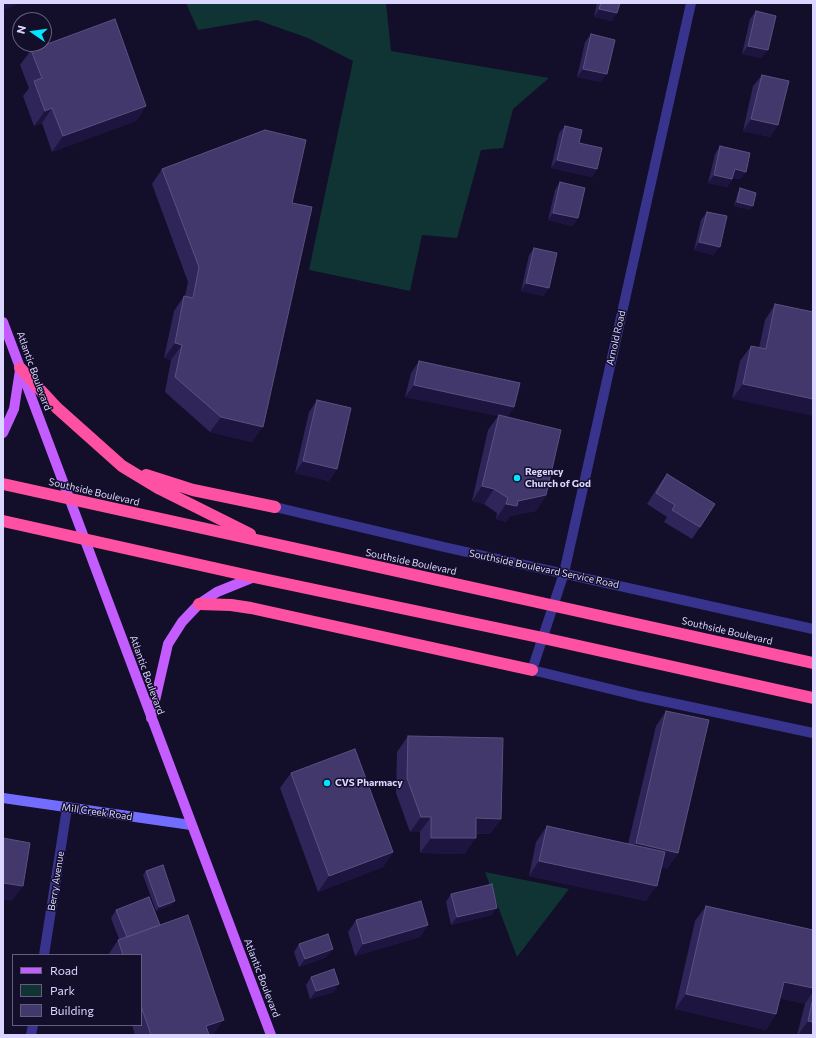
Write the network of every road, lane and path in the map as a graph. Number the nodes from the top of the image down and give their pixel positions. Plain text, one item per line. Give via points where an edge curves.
1 (691, 3) edge
2 (3, 322) edge
3 (20, 368) junction
4 (3, 433) edge
5 (122, 466) junction
6 (3, 484) edge
7 (69, 499) junction
8 (275, 507) joint
9 (3, 521) edge
10 (84, 539) junction
11 (270, 543) junction
12 (564, 573) junction
13 (254, 577) junction
14 (199, 604) junction
15 (553, 605) junction
16 (813, 629) edge
17 (543, 638) junction
18 (813, 663) edge
19 (532, 670) junction
20 (813, 698) edge
21 (151, 718) junction
22 (813, 733) edge
23 (3, 798) edge
24 (67, 808) junction
25 (191, 825) junction
26 (44, 954) edge
27 (271, 1035) edge

1 - 12 street, Arnold Road
2 - 3 main road, Atlantic Boulevard
3 - 4 main road via 14,409
3 - 5 highway via 57,408
3 - 7 main road, Atlantic Boulevard
5 - 8 highway via 193,490
5 - 11 highway via 205,513
6 - 7 highway, Southside Boulevard
7 - 10 main road, Atlantic Boulevard
7 - 11 highway, Southside Boulevard
8 - 12 street, Southside Boulevard Service Road
9 - 10 highway
10 - 13 highway
10 - 21 main road, Atlantic Boulevard
11 - 15 highway, Southside Boulevard
12 - 15 street, Arnold Road
12 - 16 street, Southside Boulevard Service Road
13 - 14 main road via 217,592
13 - 17 highway
14 - 19 highway via 252,608
14 - 21 main road via 182,622 168,644
15 - 17 street, Arnold Road
15 - 18 highway, Southside Boulevard
17 - 19 street, Arnold Road
17 - 20 highway
19 - 22 street via 638,696
21 - 25 main road, Atlantic Boulevard
23 - 24 street, Mill Creek Road
24 - 25 street, Mill Creek Road
24 - 26 street, Berry Avenue
25 - 27 main road, Atlantic Boulevard

